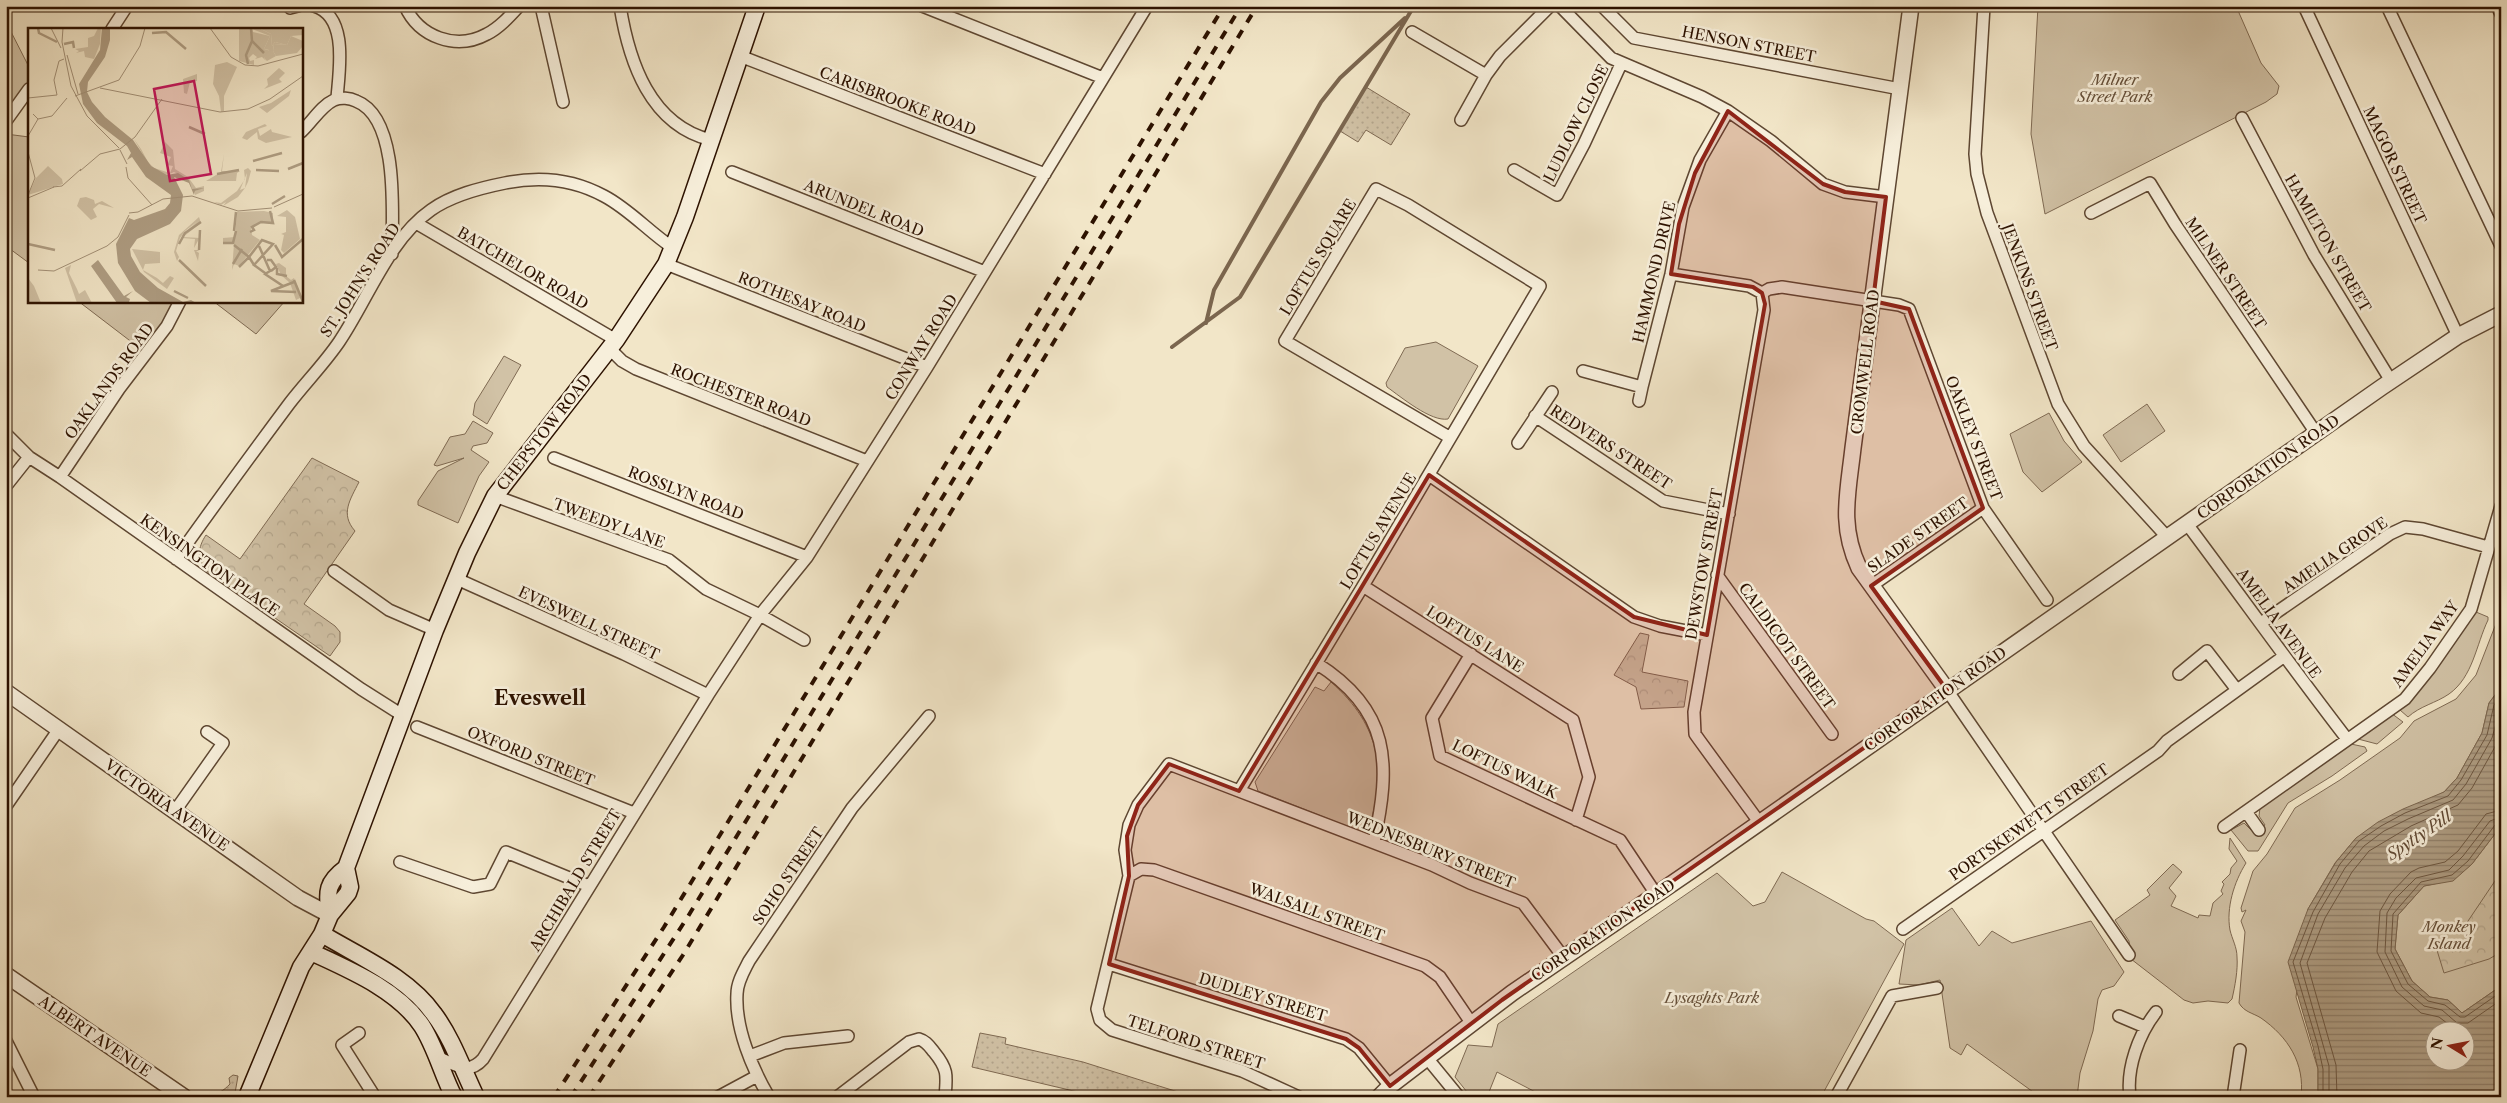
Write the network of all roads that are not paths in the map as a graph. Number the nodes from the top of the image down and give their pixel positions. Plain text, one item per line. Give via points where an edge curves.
1 (127, 6) edge
2 (314, 6) edge
3 (405, 6) edge
4 (519, 6) edge
5 (541, 6) edge
6 (620, 6) edge
7 (757, 6) edge
8 (922, 6) edge
9 (1147, 6) edge
10 (1550, 6) edge
11 (1560, 6) edge
12 (1911, 6) edge
13 (1984, 6) edge
14 (2304, 6) edge
15 (2387, 6) edge
16 (2497, 6) edge
17 (1602, 7) edge
18 (507, 11) edge
19 (2501, 14) edge
20 (113, 28) edge
21 (1412, 32) dead end
22 (740, 56) junction
23 (1621, 64) junction
24 (1486, 75) junction
25 (1103, 78) junction
26 (1900, 89) junction
27 (28, 90) edge
28 (338, 98) junction
29 (563, 102) dead end
30 (1728, 111) junction
31 (2242, 118) dead end
32 (1461, 120) dead end
33 (6, 121) edge
34 (302, 131) edge
35 (711, 140) junction
36 (1514, 170) dead end
37 (732, 172) dead end
38 (1045, 174) junction
39 (1557, 195) junction
40 (1886, 197) junction
41 (1551, 206) dead end
42 (2092, 212) dead end
43 (416, 223) junction
44 (2501, 246) edge
45 (673, 248) junction
46 (392, 254) junction
47 (666, 264) junction
48 (985, 272) junction
49 (1671, 274) junction
50 (1540, 286) joint
51 (1762, 293) junction
52 (1873, 301) junction
53 (179, 302) edge
54 (2501, 314) edge
55 (2458, 336) junction
56 (613, 344) junction
57 (926, 367) junction
58 (1583, 371) dead end
59 (2391, 381) junction
60 (1642, 387) junction
61 (1552, 392) dead end
62 (1639, 401) dead end
63 (1536, 416) junction
64 (2316, 433) junction
65 (6, 434) edge
66 (1449, 437) junction
67 (1518, 443) dead end
68 (28, 457) junction
69 (554, 458) dead end
70 (867, 460) junction
71 (1429, 475) junction
72 (60, 477) junction
73 (6, 486) edge
74 (495, 496) junction
75 (2501, 506) edge
76 (1982, 508) junction
77 (1729, 514) junction
78 (2187, 524) junction
79 (2168, 538) junction
80 (2488, 547) junction
81 (807, 557) junction
82 (176, 559) junction
83 (334, 571) dead end
84 (1717, 575) junction
85 (456, 579) junction
86 (1363, 586) junction
87 (1871, 586) junction
88 (2047, 600) dead end
89 (760, 615) junction
90 (2261, 623) junction
91 (436, 630) junction
92 (1707, 635) junction
93 (804, 640) dead end
94 (1470, 654) junction
95 (2283, 657) junction
96 (1316, 663) junction
97 (2180, 674) dead end
98 (1947, 690) junction
99 (2237, 690) junction
100 (6, 692) edge
101 (708, 695) junction
102 (402, 715) junction
103 (929, 716) dead end
104 (417, 727) dead end
105 (59, 729) junction
106 (207, 732) dead end
107 (1832, 734) dead end
108 (2347, 739) junction
109 (1239, 791) junction
110 (6, 806) edge
111 (175, 812) junction
112 (634, 813) junction
113 (2247, 813) junction
114 (1576, 820) junction
115 (1759, 822) junction
116 (2224, 827) dead end
117 (2259, 830) dead end
118 (2044, 831) junction
119 (1374, 842) junction
120 (400, 862) dead end
121 (1129, 876) junction
122 (588, 886) junction
123 (1656, 894) junction
124 (330, 915) junction
125 (1902, 929) dead end
126 (322, 934) junction
127 (311, 952) junction
128 (2129, 955) dead end
129 (1564, 958) junction
130 (1109, 964) junction
131 (6, 975) edge
132 (1937, 988) dead end
133 (2156, 1012) dead end
134 (2119, 1016) dead end
135 (1472, 1024) junction
136 (2145, 1027) junction
137 (359, 1033) dead end
138 (848, 1036) dead end
139 (6, 1041) edge
140 (2240, 1050) dead end
141 (750, 1056) junction
142 (436, 1057) junction
143 (1427, 1058) junction
144 (461, 1067) junction
145 (757, 1076) junction
146 (1384, 1092) edge
147 (1284, 1093) edge
148 (34, 1097) edge
149 (184, 1097) edge
150 (247, 1097) edge
151 (375, 1097) edge
152 (454, 1097) edge
153 (476, 1097) edge
154 (718, 1097) edge
155 (769, 1097) edge
156 (837, 1097) edge
157 (945, 1097) edge
158 (1299, 1097) edge
159 (1459, 1097) edge
160 (1836, 1097) edge
161 (2130, 1097) edge
162 (2232, 1097) edge

1 - 20 street
2 - 28 street via 328,14 338,36
3 - 18 street via 421,29 449,41 478,38 493,30
4 - 18 street
5 - 29 street
6 - 35 street via 633,60 654,102 686,132
7 - 22 main road, CHEPSTOW ROAD
8 - 25 street
9 - 25 street, CONWAY ROAD
10 - 24 street via 1508,46
11 - 23 street via 1607,55
12 - 26 street, CROMWELL ROAD
13 - 79 street, JENKINS STREET via 1975,154 1987,213 2058,404 2084,446
14 - 55 street, MAGOR STREET
15 - 44 street
16 - 19 street
17 - 26 street, HENSON STREET via 1634,38
21 - 24 street
22 - 35 main road, CHEPSTOW ROAD
22 - 38 street, CARISBROOKE ROAD
23 - 30 street
23 - 39 street, LUDLOW CLOSE
24 - 32 street
25 - 38 street, CONWAY ROAD
26 - 40 street, CROMWELL ROAD
27 - 33 street
28 - 34 street
28 - 46 street via 362,103 374,116 383,134 391,174
30 - 40 street via 1766,136 1823,184 1845,192
30 - 49 street, HAMMOND DRIVE via 1700,160 1688,190
31 - 59 street, HAMILTON STREET via 2314,255
35 - 45 main road, CHEPSTOW ROAD
36 - 39 street, LUDLOW CLOSE
37 - 48 street, ARUNDEL ROAD
38 - 48 street, CONWAY ROAD
39 - 41 street, LUDLOW CLOSE
40 - 52 street, CROMWELL ROAD
42 - 64 street, MILNER STREET via 2150,183
43 - 45 street, ST. JOHN'S ROAD via 430,210 456,197 514,181 549,179 579,185 604,196
43 - 46 street, ST. JOHN'S ROAD
43 - 56 street, BATCHELOR ROAD
45 - 47 main road, CHEPSTOW ROAD
46 - 82 street, ST. JOHN'S ROAD via 338,343 285,409
47 - 56 main road, CHEPSTOW ROAD
47 - 57 street, ROTHESAY ROAD
48 - 57 street, CONWAY ROAD
49 - 51 street via 1749,286
49 - 60 street, HAMMOND DRIVE
50 - 66 street, LOFTUS AVENUE
50 - 66 street, LOFTUS SQUARE via 1408,205 1376,189 1285,341
51 - 52 street via 1782,288
51 - 77 street, DEWSTOW STREET via 1764,310
52 - 76 street, OAKLEY STREET via 1909,309
52 - 87 street, CROMWELL ROAD via 1846,522 1850,548
53 - 72 street, OAKLANDS ROAD via 167,326 119,389
54 - 55 street, CORPORATION ROAD
55 - 59 street, CORPORATION ROAD
56 - 70 street, ROCHESTER ROAD via 622,361 658,378
56 - 74 main road, CHEPSTOW ROAD
57 - 70 street, CONWAY ROAD
58 - 60 street
59 - 64 street, CORPORATION ROAD
60 - 62 street, HAMMOND DRIVE
61 - 63 street, REDVERS STREET
63 - 67 street, REDVERS STREET
63 - 77 street, REDVERS STREET via 1663,501
64 - 78 street, CORPORATION ROAD
65 - 68 street, KENSINGTON PLACE
66 - 71 street, LOFTUS AVENUE
68 - 72 street, KENSINGTON PLACE
68 - 73 street
69 - 81 street, ROSSLYN ROAD
70 - 81 street, CONWAY ROAD
71 - 86 street, LOFTUS AVENUE
71 - 92 street via 1634,617 1660,626
72 - 82 street, KENSINGTON PLACE
74 - 85 main road, CHEPSTOW ROAD
74 - 89 street, TWEEDY LANE via 669,560 706,589
75 - 80 street, AMELIA WAY
76 - 87 street, SLADE STREET
76 - 88 street, OAKLEY STREET
77 - 84 street, DEWSTOW STREET
78 - 79 street, CORPORATION ROAD
78 - 90 street, AMELIA AVENUE
79 - 98 street, CORPORATION ROAD
80 - 90 street, AMELIA GROVE via 2405,527
80 - 108 street, AMELIA WAY via 2471,609 2430,668 2405,699
81 - 89 street, CONWAY ROAD
82 - 102 street, KENSINGTON PLACE via 361,690
83 - 91 street via 389,610
84 - 92 street, DEWSTOW STREET
84 - 107 street, CALDICOT STREET
85 - 91 main road, CHEPSTOW ROAD
85 - 101 street, EVESWELL STREET
86 - 94 street, LOFTUS LANE
86 - 96 street, LOFTUS AVENUE
87 - 98 street, CROMWELL ROAD
89 - 93 street
89 - 101 street, CONWAY ROAD
90 - 95 street, AMELIA AVENUE
91 - 102 main road, CHEPSTOW ROAD
92 - 115 street, DEWSTOW STREET via 1694,712 1696,734
94 - 114 street, LOFTUS LANE via 1570,717 1576,724 1589,777
94 - 114 street, LOFTUS WALK via 1432,718 1440,756
95 - 99 street, PORTSKEWETT STREET
95 - 108 street, AMELIA AVENUE
96 - 109 street, LOFTUS AVENUE
96 - 119 street via 1355,696 1368,712 1376,730 1385,763 1385,782
97 - 99 street via 2208,652
98 - 115 street, CORPORATION ROAD
98 - 118 street
99 - 118 street, PORTSKEWETT STREET
100 - 105 street, VICTORIA AVENUE
101 - 112 street, ARCHIBALD STREET
102 - 124 main road, CHEPSTOW ROAD via 346,868 348,893
103 - 141 street, SOHO STREET via 852,808 749,961 737,992 738,1013
104 - 112 street, OXFORD STREET
105 - 110 street
105 - 111 street, VICTORIA AVENUE
106 - 111 street via 222,743
108 - 113 street, AMELIA WAY
109 - 119 street, WEDNESBURY STREET
109 - 121 street, TELFORD STREET via 1169,764 1138,805 1130,824 1125,850
111 - 124 street, VICTORIA AVENUE via 298,898
112 - 122 street, ARCHIBALD STREET
113 - 116 street, AMELIA WAY
113 - 117 street
114 - 123 street via 1620,840
115 - 123 street, CORPORATION ROAD
118 - 125 street, PORTSKEWETT STREET
118 - 128 street
119 - 129 street, WEDNESBURY STREET via 1523,903
120 - 122 street via 473,887 490,884 506,852
121 - 130 street, TELFORD STREET
121 - 135 street, WALSALL STREET via 1141,870 1154,870 1431,969
122 - 144 street, ARCHIBALD STREET via 483,1058 477,1066
123 - 129 street, CORPORATION ROAD
124 - 126 main road, CHEPSTOW ROAD
126 - 127 main road, CHEPSTOW ROAD
126 - 144 main road via 414,992 434,1014
127 - 142 main road via 383,990 411,1012
127 - 150 main road, CHEPSTOW ROAD via 301,967
129 - 135 street, CORPORATION ROAD
130 - 146 street, DUDLEY STREET via 1346,1039 1359,1048
130 - 147 street, TELFORD STREET via 1097,1009 1107,1027 1242,1071
131 - 149 street, ALBERT AVENUE
132 - 160 street via 1892,996
133 - 136 street
134 - 136 street
135 - 143 street, CORPORATION ROAD
136 - 161 street via 2133,1061
137 - 151 street via 342,1045
138 - 141 street via 784,1043
139 - 148 street
140 - 162 street
141 - 145 street, SOHO STREET
142 - 144 street
142 - 152 main road
143 - 146 street, CORPORATION ROAD
143 - 159 street
144 - 153 main road
145 - 154 street
145 - 155 street, SOHO STREET
147 - 158 street, TELFORD STREET
156 - 157 street via 909,1042 918,1039 925,1041 944,1064 947,1074

